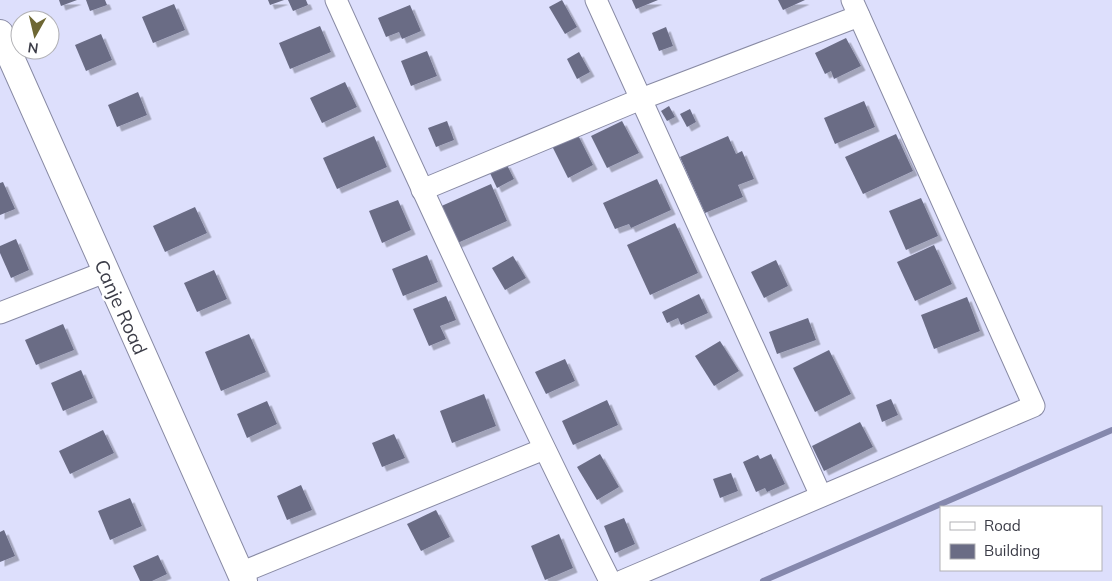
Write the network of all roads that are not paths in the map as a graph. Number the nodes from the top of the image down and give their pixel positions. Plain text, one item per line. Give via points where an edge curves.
1 (336, 0) edge
2 (596, 0) edge
3 (856, 8) edge
4 (0, 33) edge
5 (641, 98) junction
6 (422, 190) junction
7 (105, 272) junction
8 (0, 313) edge
9 (544, 449) junction
10 (821, 496) junction
11 (242, 577) edge
12 (610, 581) edge
13 (622, 581) edge

1 - 6 street
2 - 5 street
3 - 5 street
3 - 10 street via 1034,406
4 - 7 street, Canje Road
5 - 6 street
5 - 10 street
6 - 9 street
7 - 8 street
7 - 11 street, Canje Road
9 - 11 street
9 - 12 street
10 - 13 street

